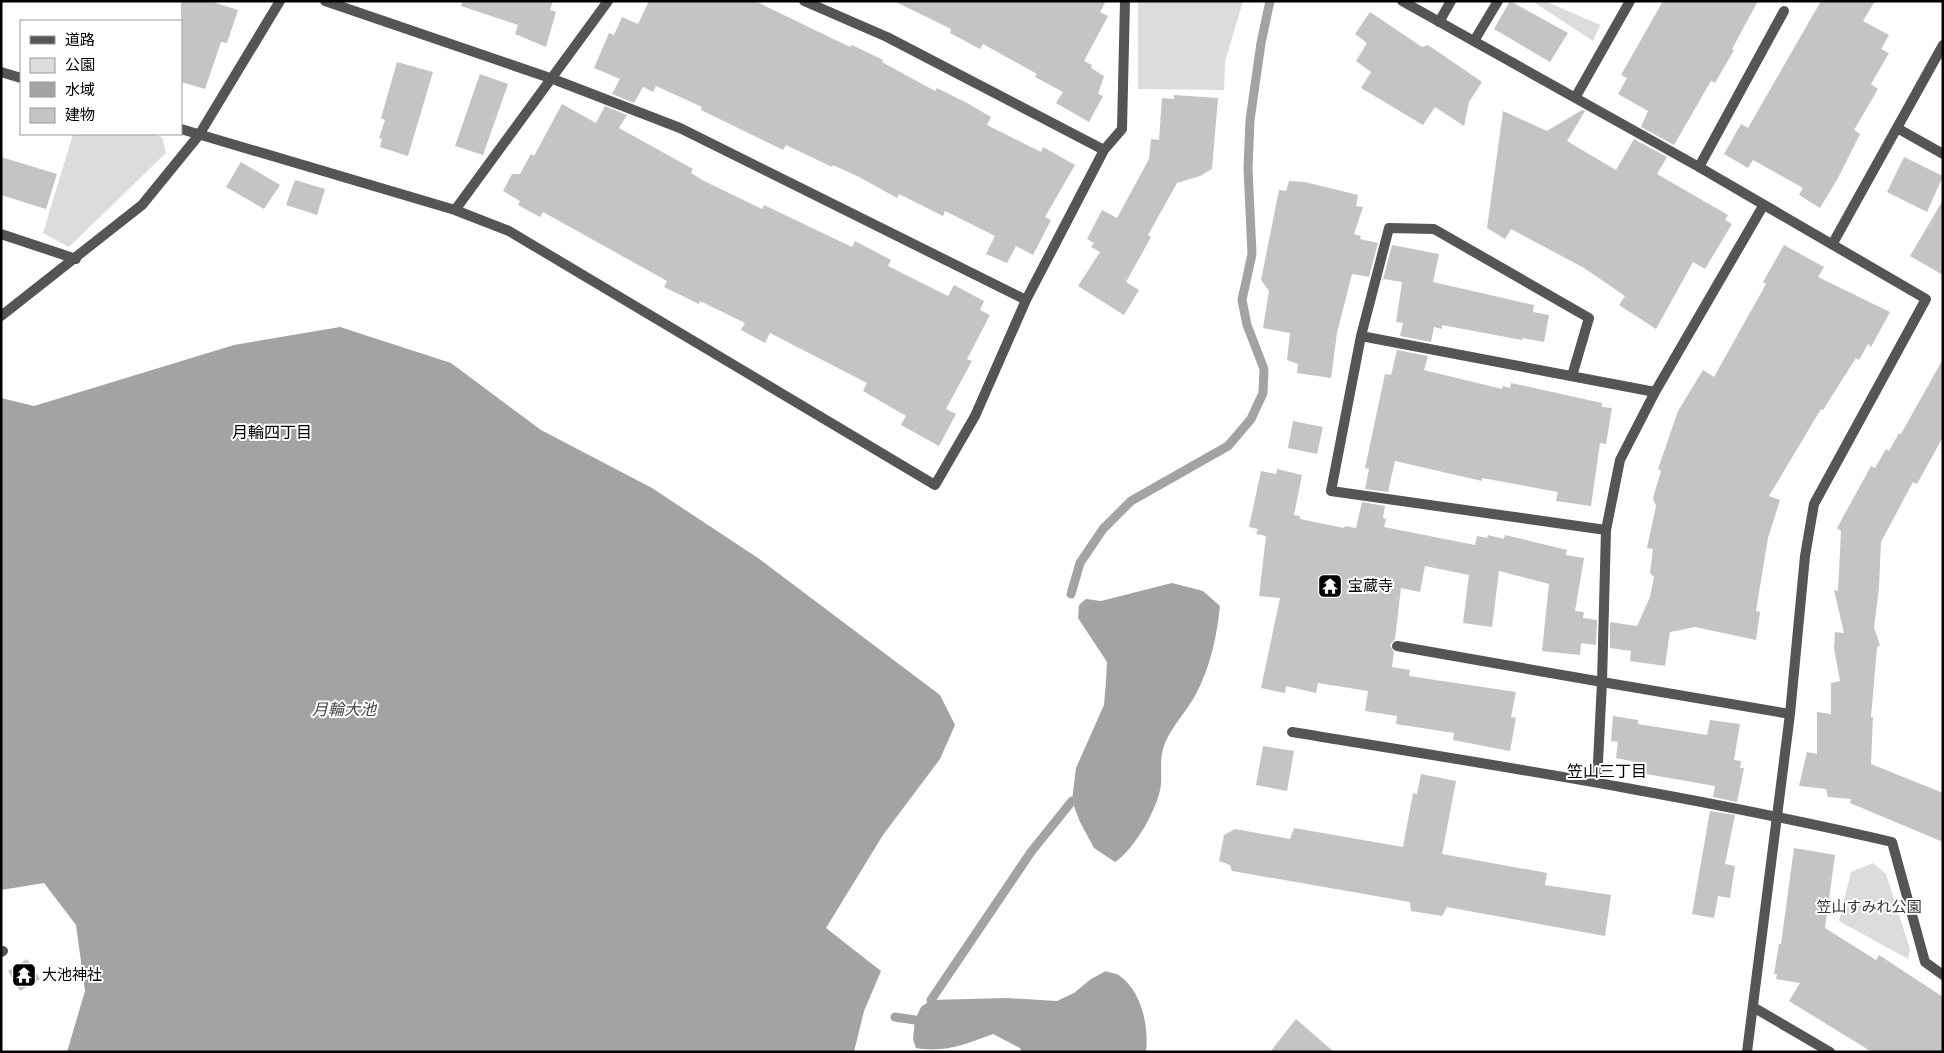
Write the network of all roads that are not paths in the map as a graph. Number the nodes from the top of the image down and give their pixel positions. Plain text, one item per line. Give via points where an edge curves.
1 (280, 1) edge
2 (325, 1) edge
3 (608, 1) edge
4 (804, 1) edge
5 (1125, 1) edge
6 (1402, 1) edge
7 (1450, 1) edge
8 (1498, 1) edge
9 (1630, 1) edge
10 (1784, 11) dead end
11 (1439, 22) junction
12 (1474, 42) junction
13 (1943, 45) edge
14 (1, 72) edge
15 (20, 78) edge
16 (553, 79) junction
17 (1575, 98) junction
18 (1897, 128) junction
19 (182, 129) edge
20 (199, 135) junction
21 (1104, 150) junction
22 (1943, 154) edge
23 (1699, 167) junction
24 (1763, 206) junction
25 (455, 210) junction
26 (1, 234) edge
27 (1833, 243) junction
28 (76, 259) junction
29 (1026, 300) junction
30 (1, 316) edge
31 (1361, 336) junction
32 (1572, 376) junction
33 (1655, 392) junction
34 (1606, 530) junction
35 (1397, 646) dead end
36 (1602, 682) junction
37 (1790, 714) junction
38 (1292, 732) dead end
39 (1597, 782) junction
40 (1778, 815) junction
41 (1943, 975) edge
42 (1753, 1006) junction
43 (1747, 1052) edge
44 (1830, 1052) edge

1 - 20 street
2 - 16 street
3 - 16 street
4 - 21 street via 887,37
5 - 21 street via 1122,129
6 - 11 street
7 - 11 street
8 - 12 street
9 - 17 street
10 - 23 street
11 - 12 street
12 - 17 street
13 - 18 street
14 - 15 street
16 - 25 street
16 - 29 street via 680,128
17 - 23 street
18 - 22 street
18 - 27 street
19 - 20 street
20 - 25 street
20 - 28 street via 142,204
21 - 29 street
23 - 24 street
24 - 27 street
24 - 33 street
25 - 29 street via 509,231 935,485 975,416
26 - 28 street
27 - 37 street via 1926,298 1814,504 1805,556
28 - 30 street
31 - 32 street
31 - 32 street via 1389,228 1434,229 1589,318
31 - 34 street via 1331,491
32 - 33 street
33 - 34 street via 1620,460
34 - 36 street
35 - 36 street
36 - 37 street
36 - 39 street
37 - 40 street
38 - 39 street
39 - 40 street
40 - 41 street via 1892,842 1925,962
40 - 42 street
42 - 43 street
42 - 44 street

